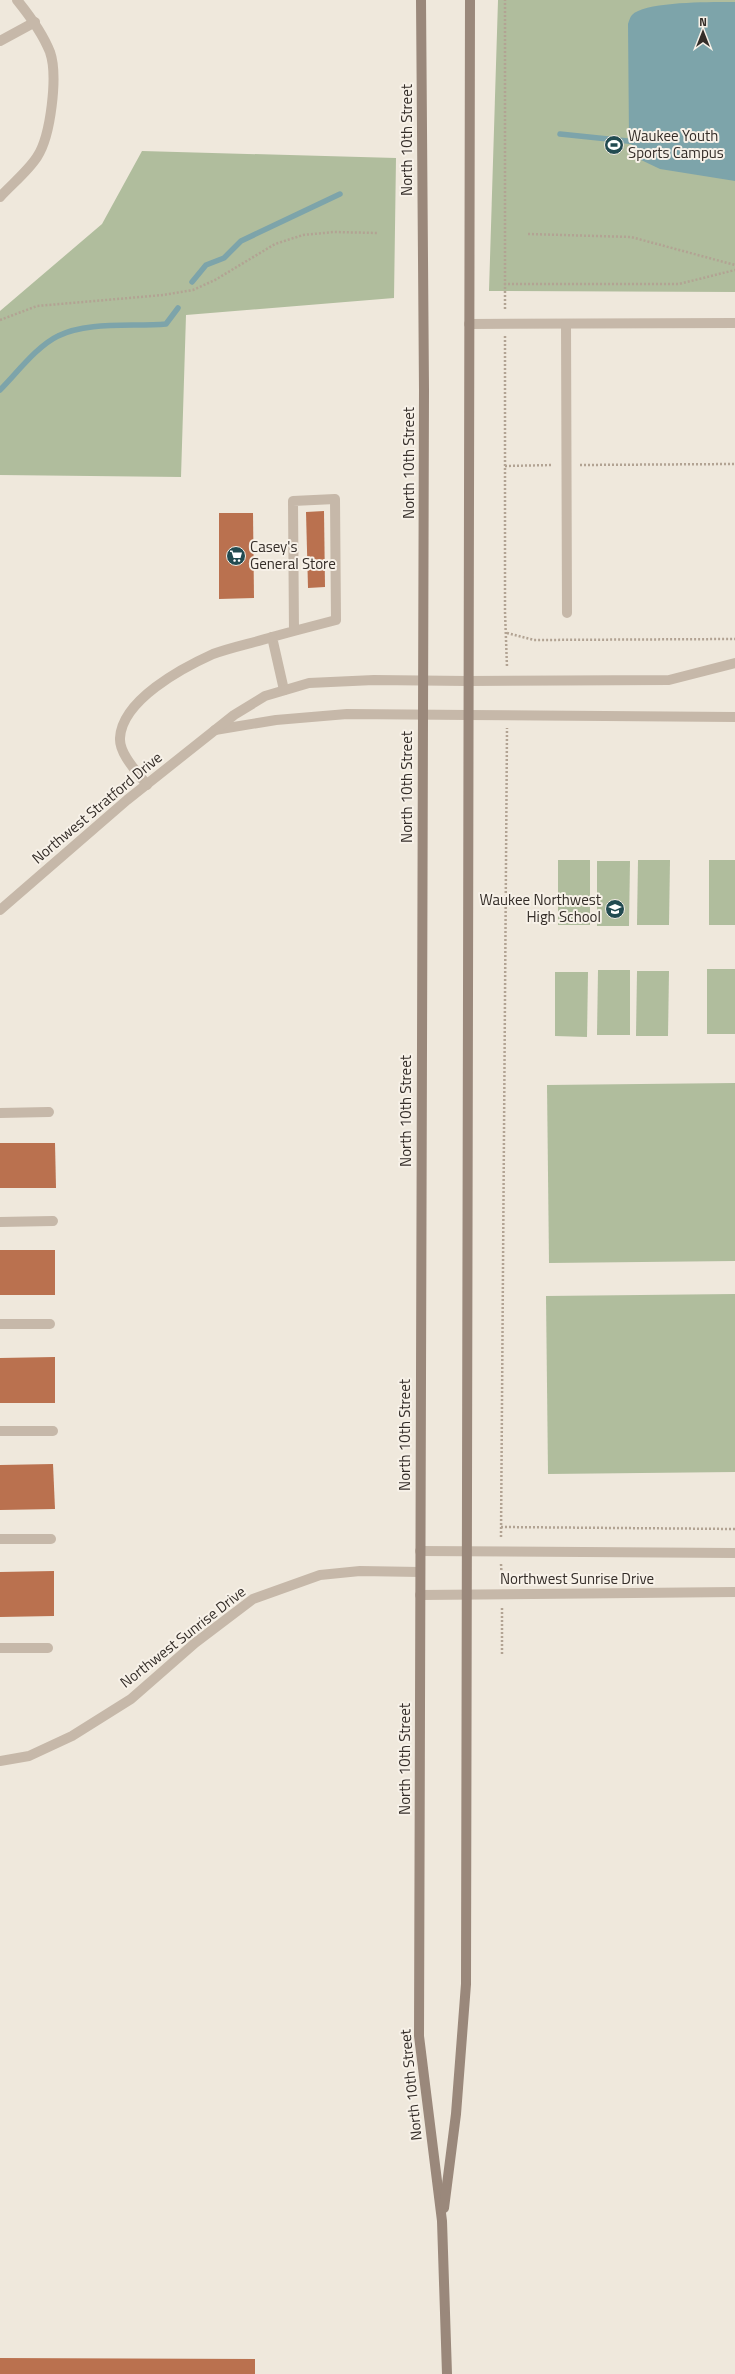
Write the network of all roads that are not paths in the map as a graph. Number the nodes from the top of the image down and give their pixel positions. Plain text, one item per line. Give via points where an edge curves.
1 (17, 0) edge
2 (421, 0) edge
3 (470, 0) edge
4 (35, 22) junction
5 (0, 41) edge
6 (0, 198) edge
7 (735, 323) edge
8 (469, 324) junction
9 (566, 324) junction
10 (567, 613) dead end
11 (294, 631) junction
12 (272, 637) junction
13 (735, 663) edge
14 (422, 680) junction
15 (468, 681) junction
16 (284, 690) junction
17 (422, 715) junction
18 (468, 715) junction
19 (735, 717) edge
20 (215, 730) junction
21 (147, 785) junction
22 (0, 910) edge
23 (49, 1112) dead end
24 (0, 1113) edge
25 (53, 1221) dead end
26 (0, 1222) edge
27 (0, 1324) edge
28 (50, 1324) dead end
29 (0, 1431) edge
30 (53, 1431) dead end
31 (0, 1539) edge
32 (51, 1539) dead end
33 (420, 1551) junction
34 (467, 1551) junction
35 (735, 1553) edge
36 (420, 1572) junction
37 (735, 1592) edge
38 (467, 1594) junction
39 (420, 1595) junction
40 (0, 1648) edge
41 (48, 1648) dead end
42 (0, 1761) edge
43 (442, 2221) junction
44 (447, 2374) edge

1 - 4 street
2 - 14 main road, North 10th Street via 424,381
3 - 8 main road, North 10th Street
4 - 5 street
4 - 6 street via 50,53 53,84 50,127 38,156
7 - 9 street
8 - 9 street
8 - 15 main road, North 10th Street
9 - 10 street
11 - 11 street via 293,501 336,499 336,620
11 - 12 street
12 - 16 street
12 - 21 street via 214,654 165,681 133,706 124,720 120,739 123,752
13 - 15 street, Northwest Stratford Drive via 669,680
14 - 15 street, Northwest Stratford Drive
14 - 16 street, Northwest Stratford Drive via 309,683
14 - 17 main road, North 10th Street
15 - 18 main road, North 10th Street
16 - 20 street, Northwest Stratford Drive via 265,696
17 - 18 street, Northwest Stratford Drive
17 - 20 street, Northwest Stratford Drive via 347,714 276,720
17 - 33 main road, North 10th Street
18 - 19 street, Northwest Stratford Drive
18 - 34 main road, North 10th Street
20 - 21 street, Northwest Stratford Drive
21 - 22 street, Northwest Stratford Drive
23 - 24 street
25 - 26 street
27 - 28 street
29 - 30 street
31 - 32 street
33 - 34 street, Northwest Sunrise Drive
33 - 36 main road, North 10th Street
34 - 35 street, Northwest Sunrise Drive
34 - 38 main road, North 10th Street
36 - 39 main road, North 10th Street
36 - 42 street, Northwest Sunrise Drive via 360,1571 320,1575 253,1599 124,1703 72,1736 29,1756
37 - 38 street, Northwest Sunrise Drive
38 - 39 street, Northwest Sunrise Drive
38 - 43 main road, North 10th Street via 466,1984 456,2114
39 - 43 main road, North 10th Street via 419,2036
40 - 41 street
43 - 44 main road, North 10th Street

